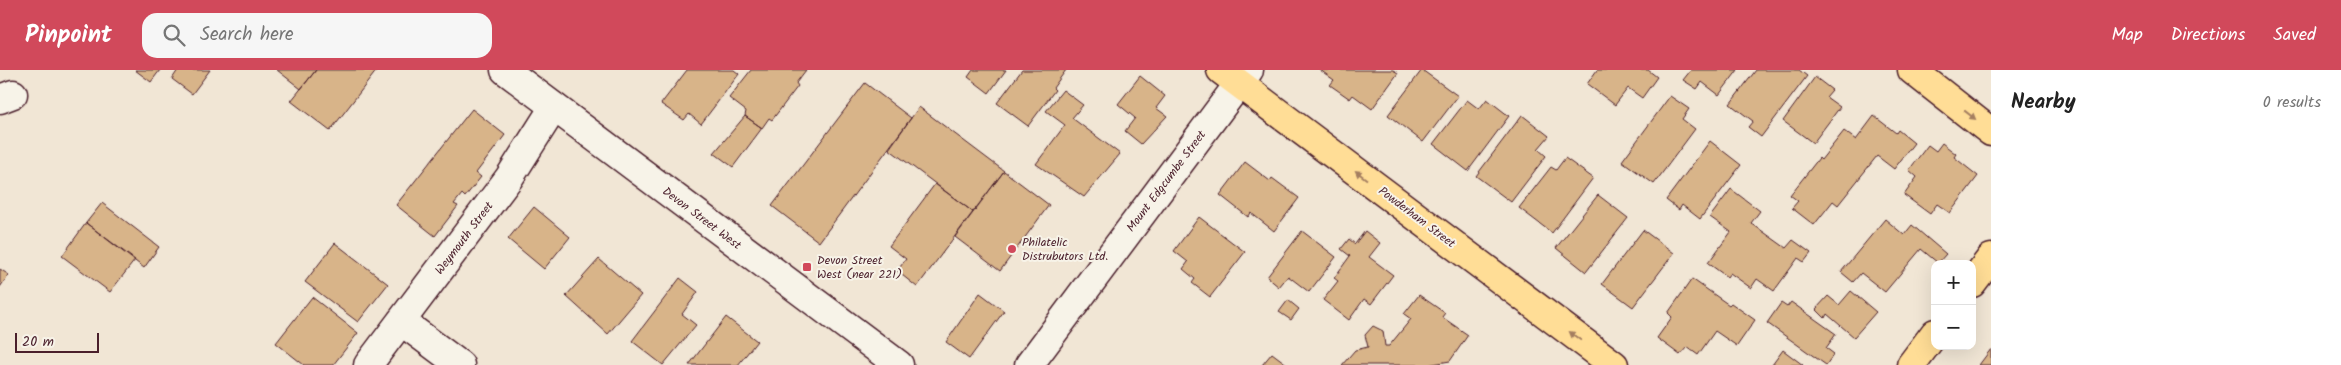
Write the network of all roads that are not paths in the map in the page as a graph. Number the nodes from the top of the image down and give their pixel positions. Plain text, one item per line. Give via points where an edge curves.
1 (505, 70) edge
2 (1912, 70) edge
3 (1236, 74) edge
4 (554, 107) junction
5 (1991, 132) edge
6 (1991, 258) edge
7 (1976, 278) edge
8 (401, 321) junction
9 (1931, 338) edge
10 (368, 365) edge
11 (460, 365) edge
12 (899, 365) edge
13 (1029, 365) edge
14 (1614, 365) edge
15 (1911, 365) edge

1 - 4 street, Devon Street West
2 -> 5 main road
3 - 13 street, Mount Edgcumbe Street
14 -> 3 main road, Powderham Street
4 - 8 street, Weymouth Street via 509,178
4 - 12 street, Devon Street West
6 - 7 main road
8 - 10 street, Weymouth Street
8 - 11 street
9 - 15 main road

